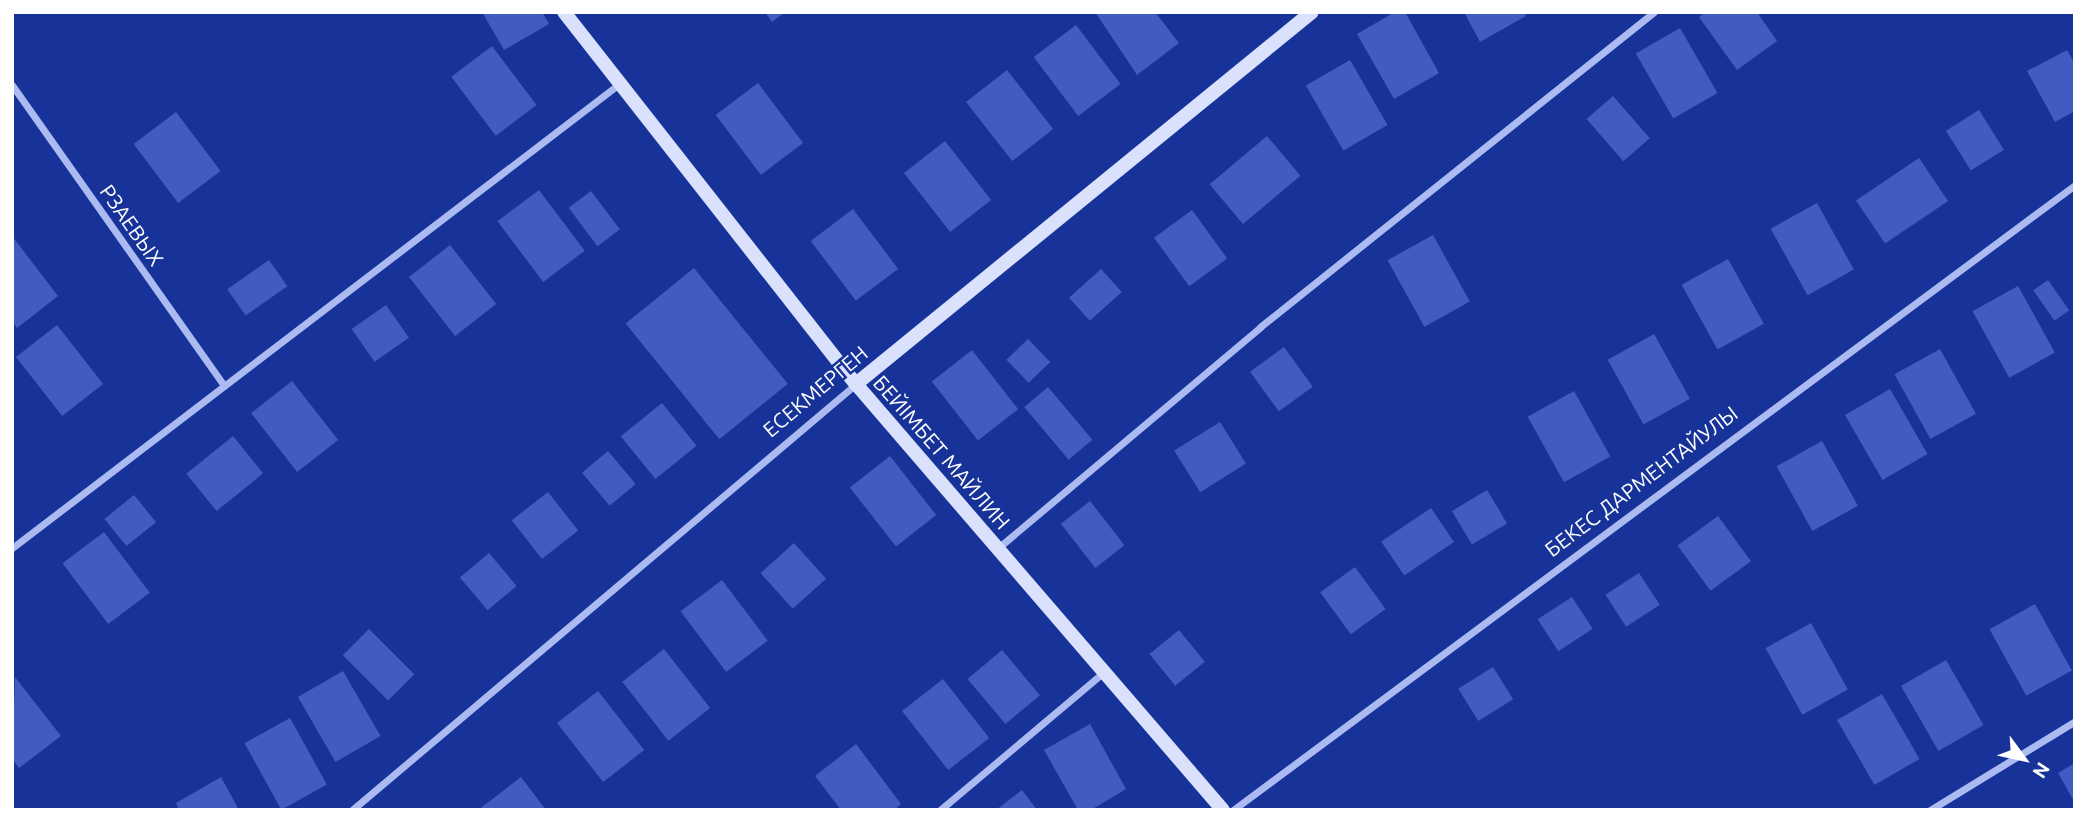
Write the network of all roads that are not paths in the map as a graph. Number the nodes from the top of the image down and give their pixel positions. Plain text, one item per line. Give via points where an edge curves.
1 (564, 12) edge
2 (1312, 12) edge
3 (1654, 12) edge
4 (620, 84) junction
5 (12, 85) edge
6 (2075, 185) edge
7 (856, 384) junction
8 (224, 386) junction
9 (12, 548) edge
10 (998, 548) junction
11 (1107, 669) junction
12 (2075, 721) edge
13 (352, 810) edge
14 (940, 810) edge
15 (1223, 810) edge
16 (1233, 810) edge
17 (1930, 810) edge

1 - 4 street, БЕЙІМБЕТ МАЙЛИН
2 - 7 street, EСЕКМЕРГЕН
3 - 10 street via 1260,327
4 - 7 street, БЕЙІМБЕТ МАЙЛИН
4 - 8 street
5 - 8 street, РЗАЕВЫХ
6 - 16 street, БЕКЕС ДАРМЕНТАЙУЛЫ
7 - 10 street, БЕЙІМБЕТ МАЙЛИН
7 - 13 street, EСЕКМЕРГЕН
8 - 9 street
10 - 11 street, БЕЙІМБЕТ МАЙЛИН
11 - 14 street
11 - 15 street, БЕЙІМБЕТ МАЙЛИН
12 - 17 street

